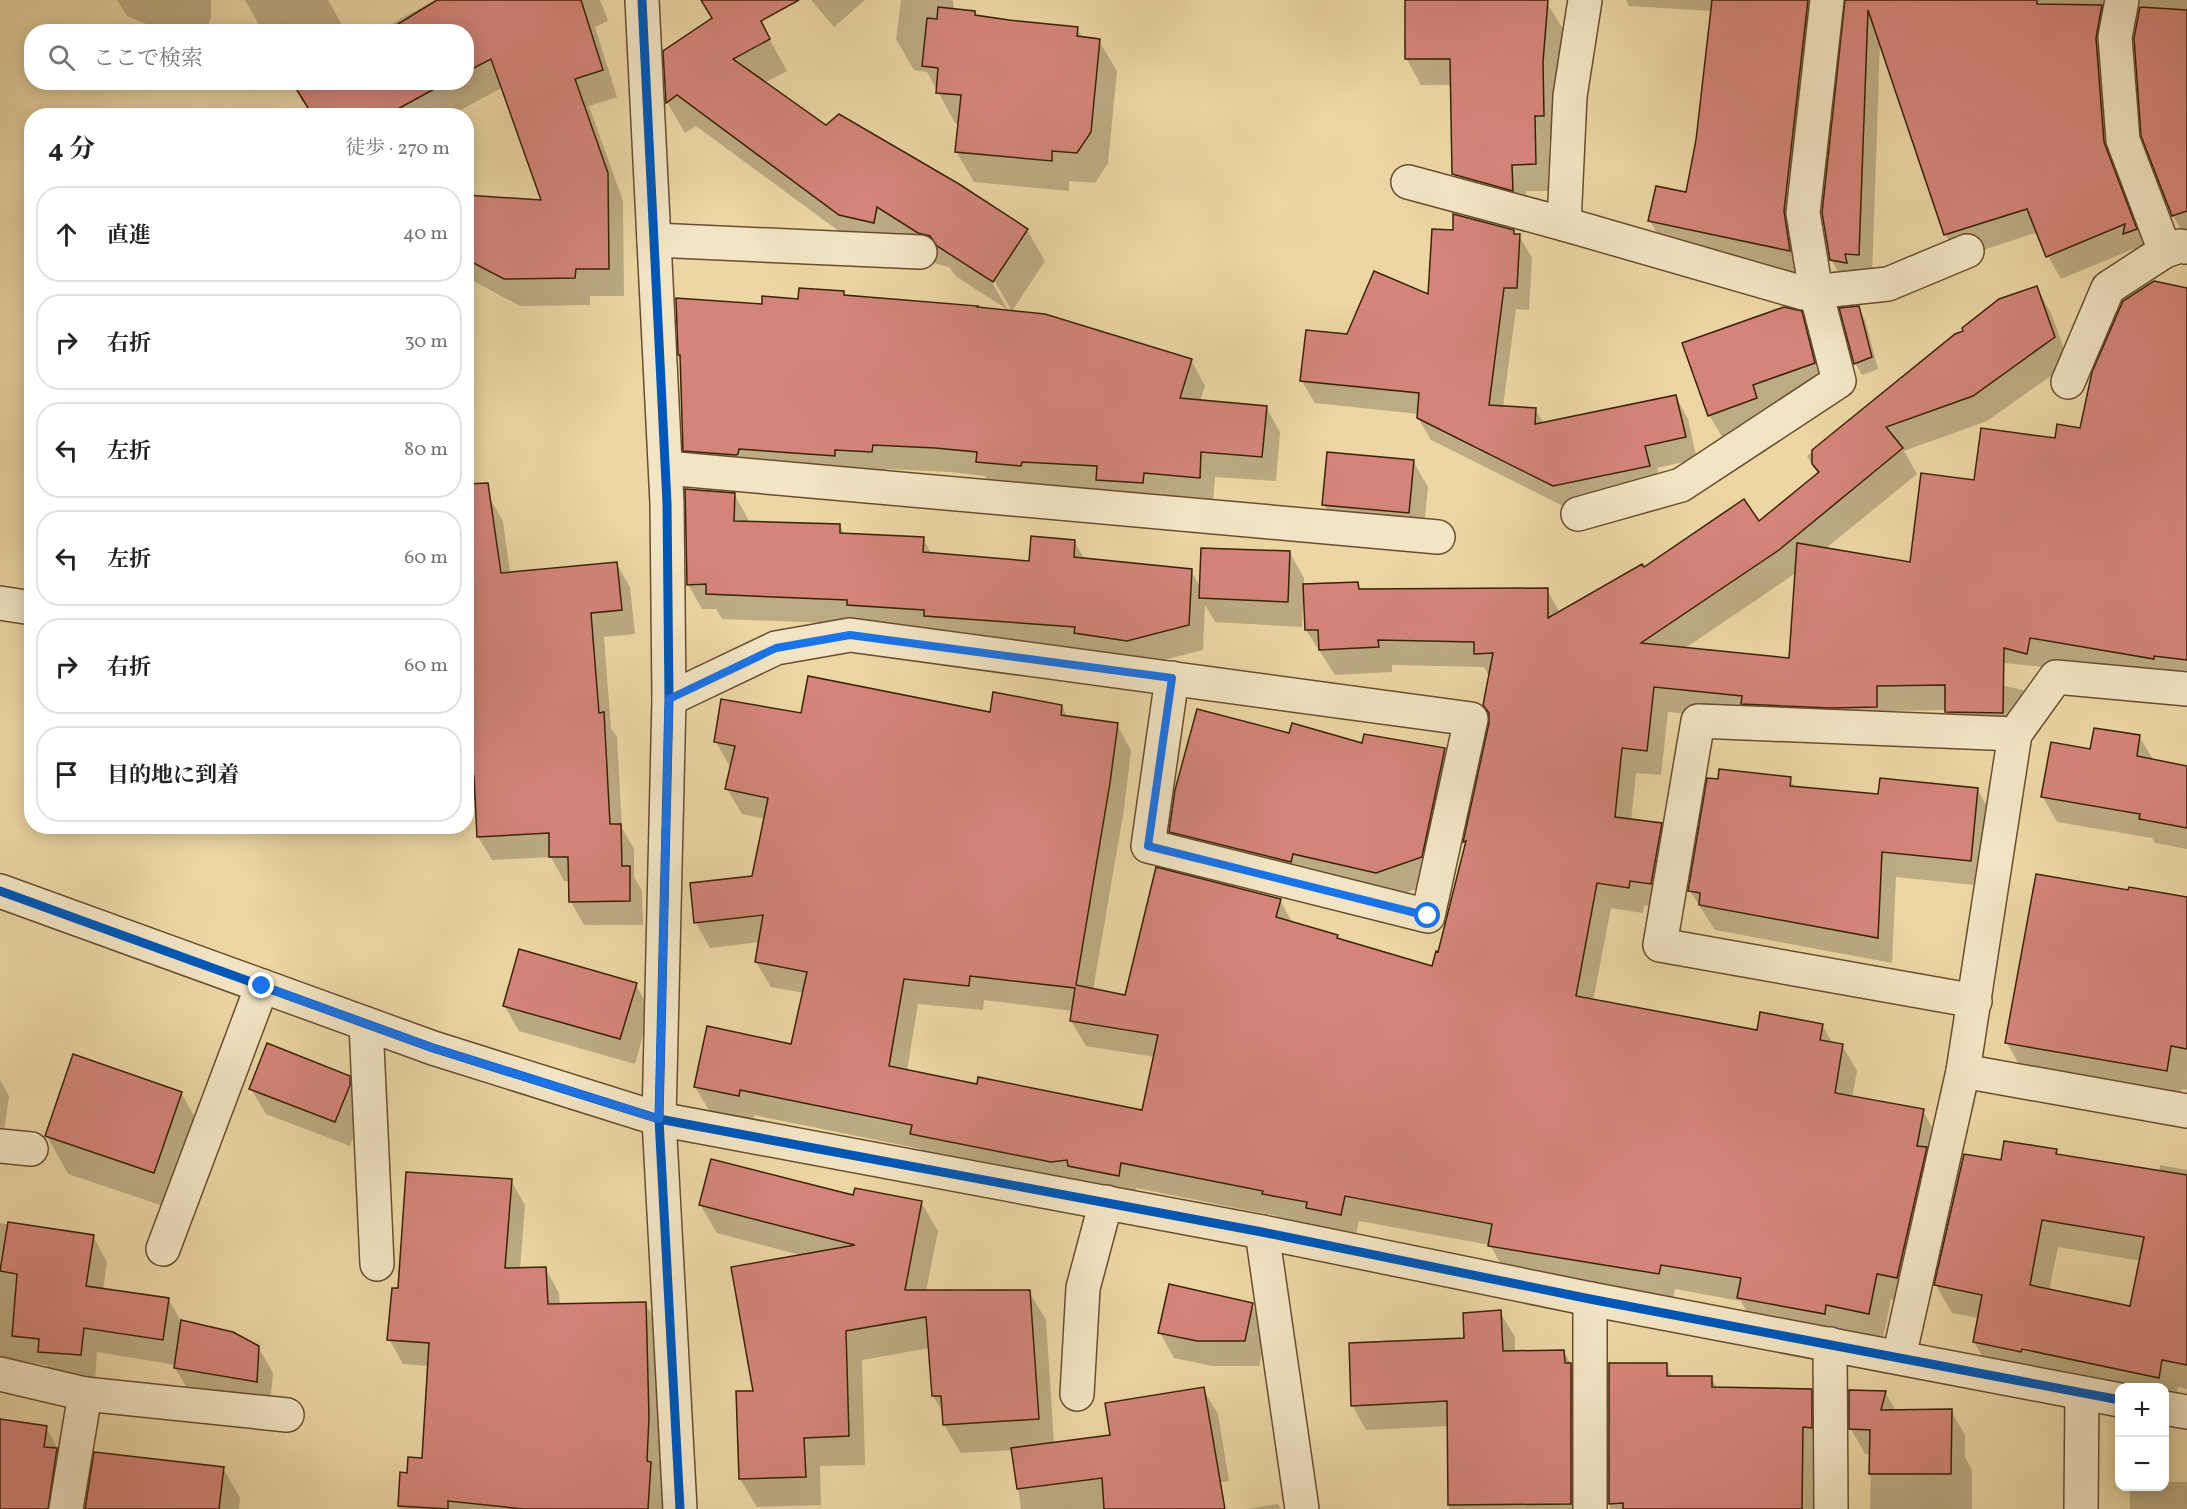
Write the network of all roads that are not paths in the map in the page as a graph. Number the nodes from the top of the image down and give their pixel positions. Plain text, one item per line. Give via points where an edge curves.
1 (642, 0) edge
2 (1585, 0) edge
3 (1827, 0) edge
4 (2122, 0) edge
5 (1408, 182) dead end
6 (1564, 224) junction
7 (654, 240) junction
8 (2176, 249) edge
9 (1967, 251) dead end
10 (920, 252) dead end
11 (1816, 292) junction
12 (2068, 382) dead end
13 (666, 468) junction
14 (1578, 514) dead end
15 (1438, 537) dead end
16 (0, 603) edge
17 (24, 607) edge
18 (1172, 678) junction
19 (2187, 689) edge
20 (669, 699) junction
21 (2015, 734) junction
22 (0, 891) edge
23 (262, 986) junction
24 (1976, 1001) junction
25 (366, 1024) junction
26 (1963, 1071) junction
27 (2187, 1110) edge
28 (659, 1119) junction
29 (1106, 1203) junction
30 (1262, 1232) junction
31 (163, 1249) dead end
32 (376, 1264) dead end
33 (1590, 1299) junction
34 (1830, 1344) junction
35 (1899, 1357) junction
36 (0, 1374) edge
37 (85, 1394) junction
38 (1077, 1394) dead end
39 (2082, 1394) junction
40 (2115, 1399) edge
41 (2169, 1409) edge
42 (2187, 1412) edge
43 (287, 1415) dead end
44 (66, 1509) edge
45 (680, 1509) edge
46 (1302, 1509) edge
47 (1590, 1509) edge
48 (1831, 1509) edge
49 (2081, 1509) edge

1 - 7 street
2 - 6 street via 1570,96
3 - 11 street via 1803,213
4 - 8 street via 2115,37 2123,140
5 - 6 street
6 - 11 street via 1803,293
7 - 10 street
7 - 13 street
8 - 12 street via 2108,288
9 - 11 street via 1888,284
11 - 14 street via 1839,381 1681,485
13 - 15 street
13 - 20 street
16 - 17 street
18 - 18 street via 1471,719 1428,916 1148,846
18 - 20 street via 850,635 776,648
19 - 21 street via 2056,677
20 - 28 street
21 - 24 street
21 - 24 street via 1698,721 1660,945
22 - 23 street
23 - 25 street
23 - 31 street
24 - 26 street
25 - 28 street
25 - 32 street
26 - 27 street
26 - 35 street
28 - 29 street
28 - 45 street
29 - 30 street
29 - 38 street via 1083,1288
30 - 33 street
30 - 46 street
33 - 34 street
33 - 47 street
34 - 35 street
34 - 48 street
35 - 39 street
36 - 37 street
37 - 43 street
37 - 44 street
39 - 40 street
39 - 49 street
41 - 42 street

